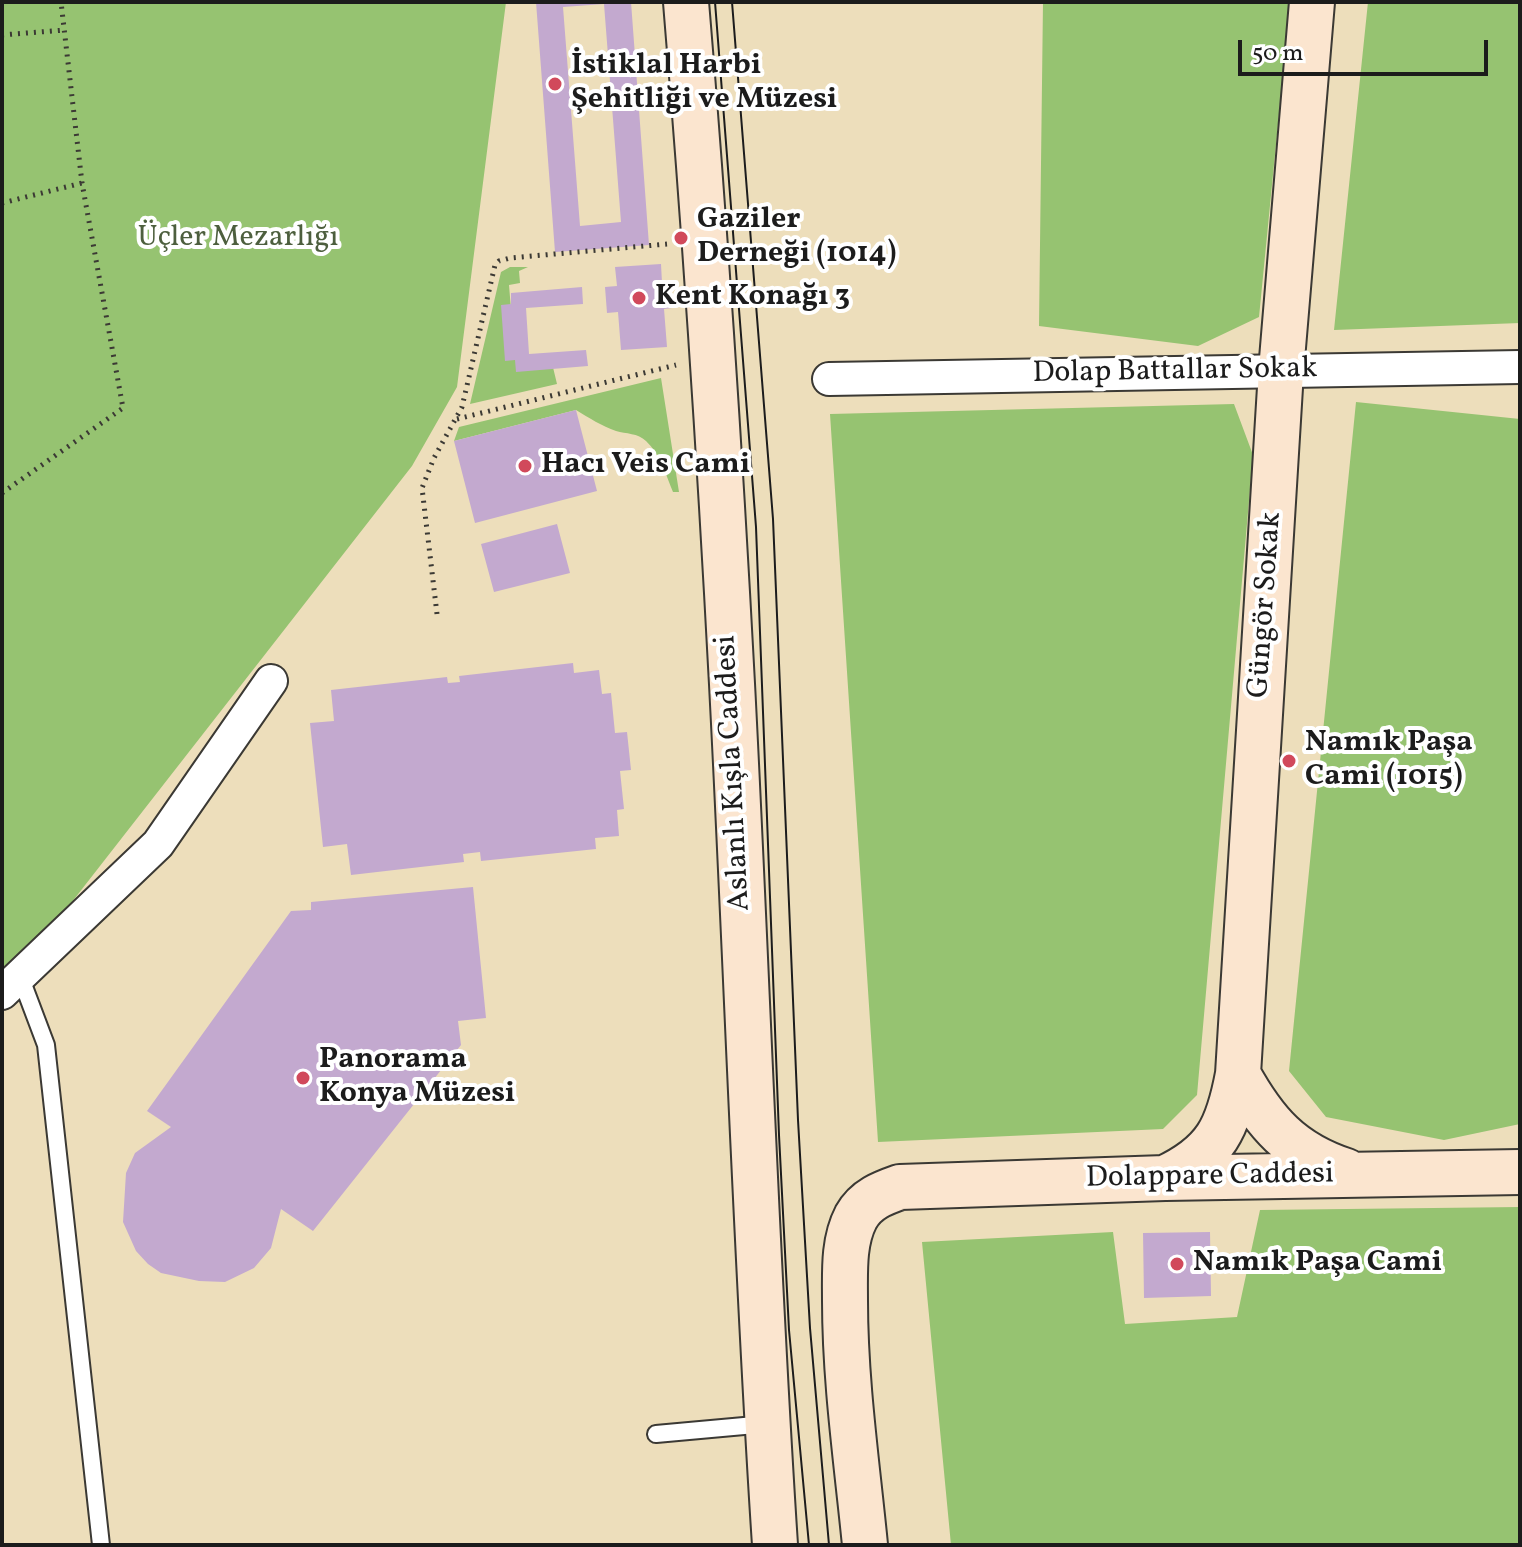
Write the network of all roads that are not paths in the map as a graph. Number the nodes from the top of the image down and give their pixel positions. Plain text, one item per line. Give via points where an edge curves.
1 (686, 2) edge
2 (1312, 2) edge
3 (1520, 367) edge
4 (1281, 371) junction
5 (829, 379) dead end
6 (271, 681) dead end
7 (11, 984) edge
8 (1238, 1074) junction
9 (1520, 1172) edge
10 (1360, 1176) junction
11 (1165, 1178) junction
12 (767, 1424) junction
13 (656, 1434) dead end
14 (101, 1545) edge
15 (775, 1545) edge
16 (865, 1545) edge

1 - 12 main road, Aslanlı Kışla Caddesi via 732,684
2 - 4 main road, Güngör Sokak
3 - 4 street, Dolap Battallar Sokak
4 - 5 street, Dolap Battallar Sokak
4 - 8 main road, Güngör Sokak
6 - 7 street via 158,844
7 - 14 lane via 46,1045
8 - 10 main road via 1269,1124 1289,1142
8 - 11 main road, Güngör Sokak via 1224,1130 1207,1152
9 - 10 main road, Dolappare Caddesi
10 - 11 main road, Dolappare Caddesi
11 - 16 main road, Dolappare Caddesi via 900,1187 874,1197 858,1213 848,1235 845,1266 847,1367
12 - 13 lane
12 - 15 main road, Aslanlı Kışla Caddesi

